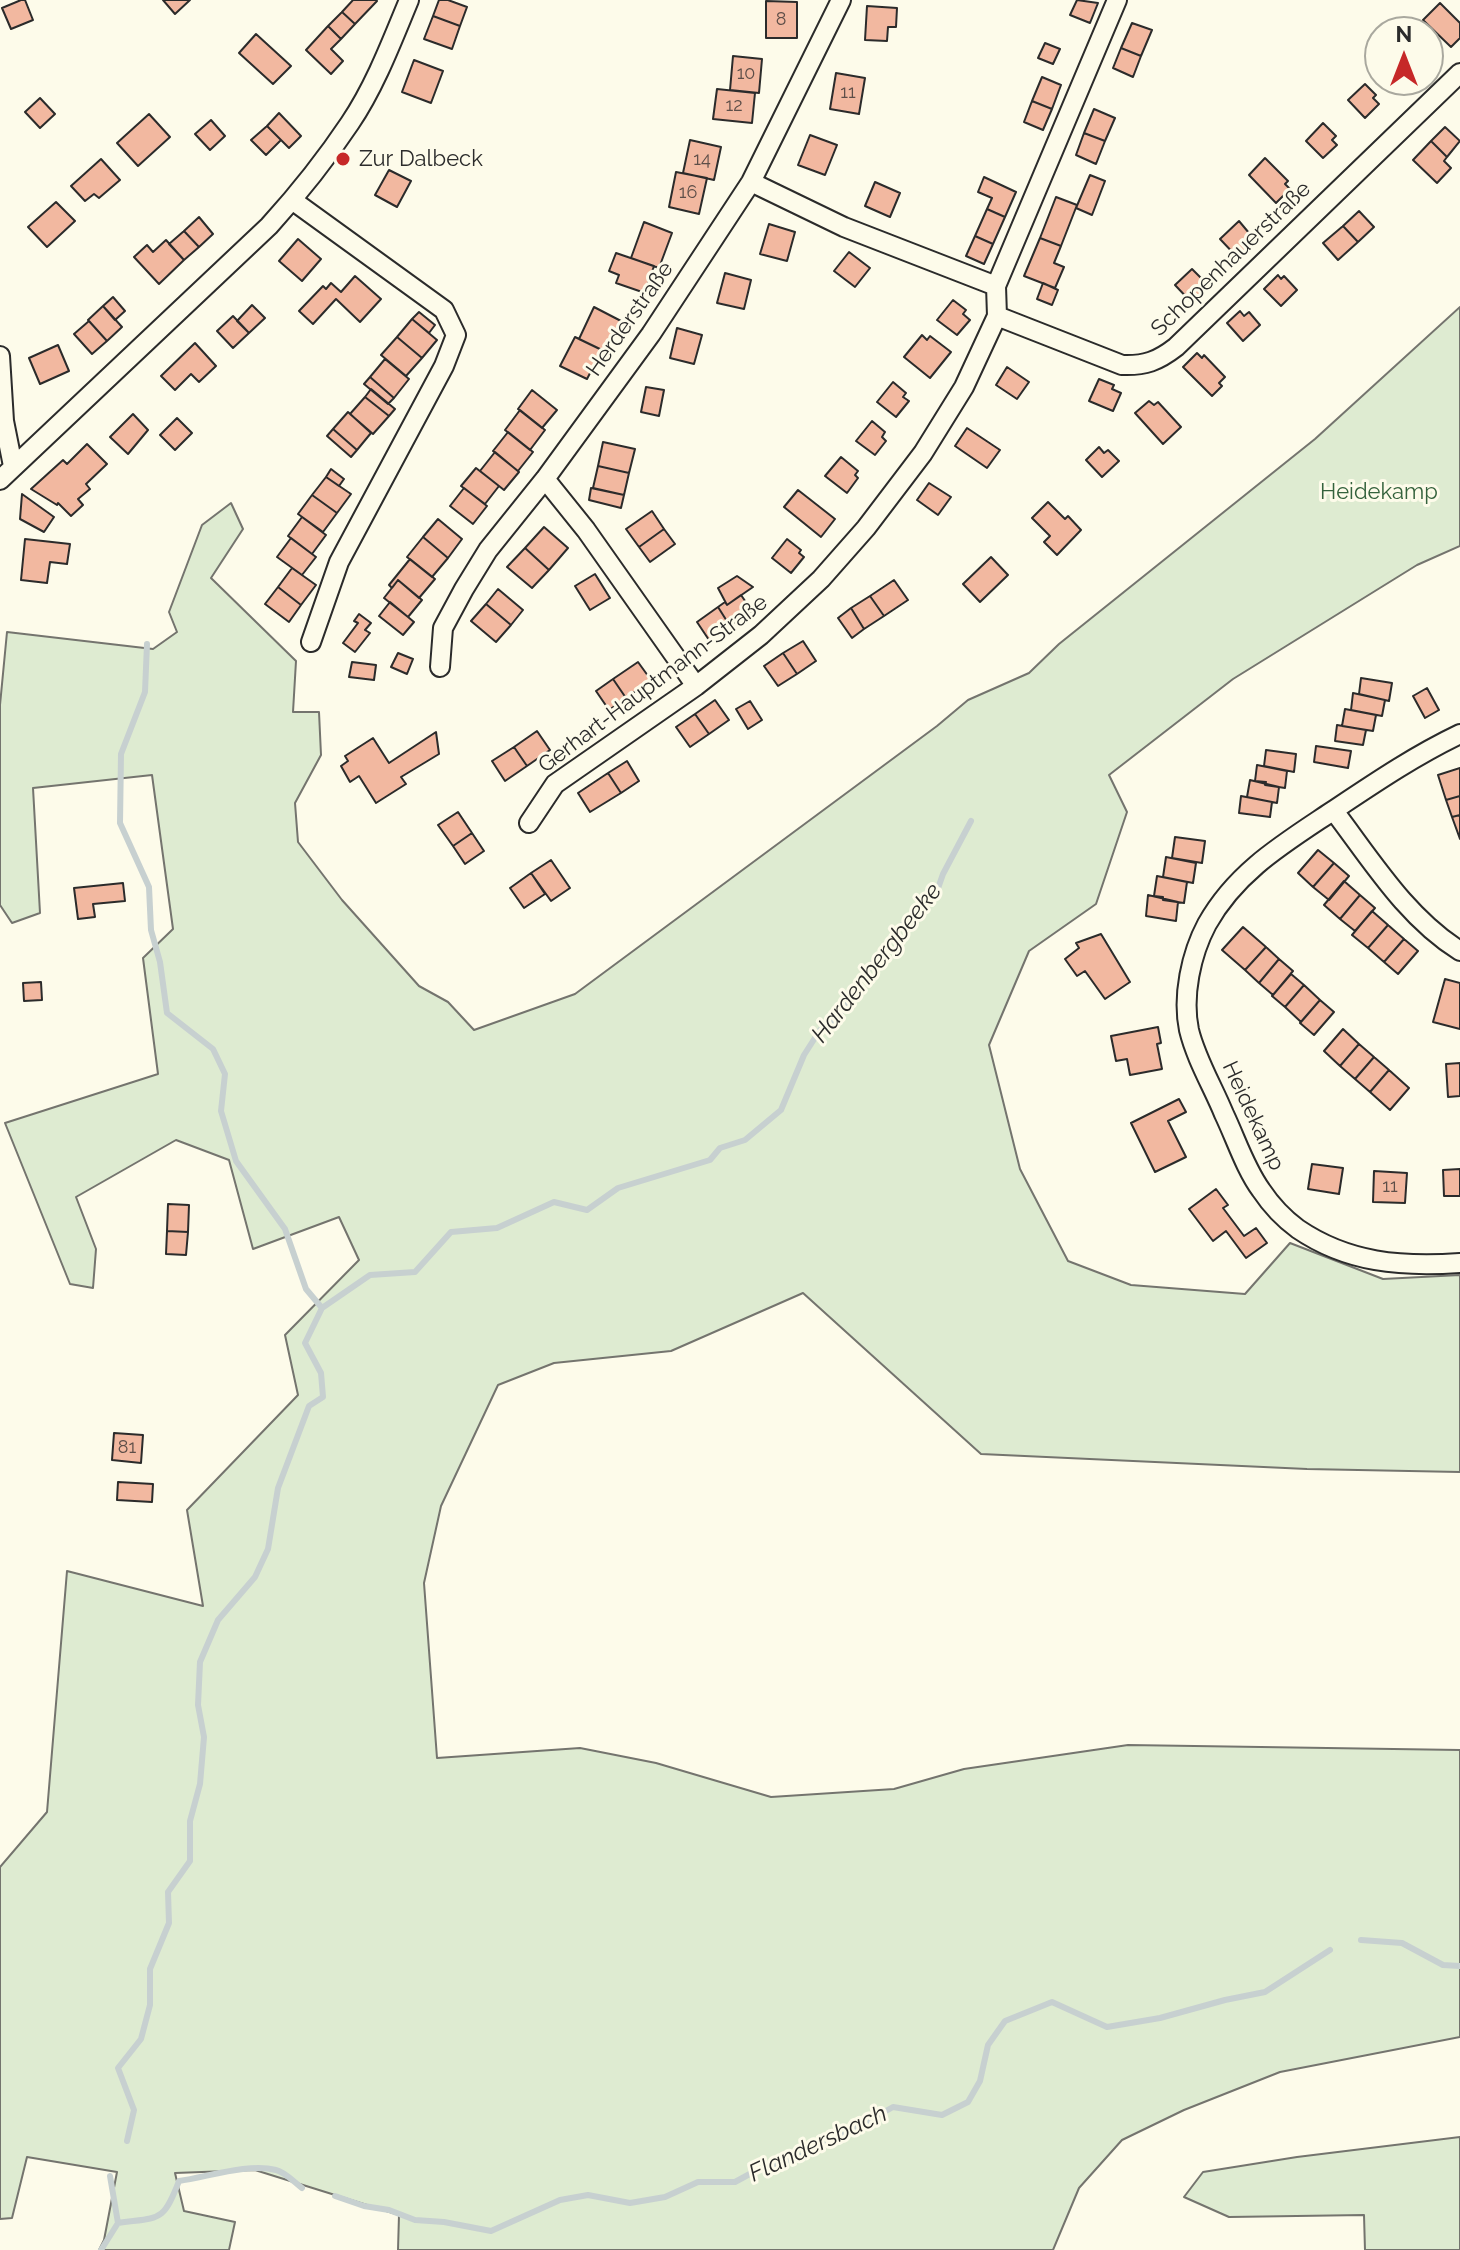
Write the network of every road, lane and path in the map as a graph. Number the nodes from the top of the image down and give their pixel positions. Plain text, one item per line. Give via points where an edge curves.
1 (409, 0) edge
2 (841, 0) edge
3 (1117, 0) edge
4 (1460, 73) edge
5 (751, 182) junction
6 (292, 200) junction
7 (996, 286) junction
8 (997, 316) junction
9 (0, 356) edge
10 (6, 473) edge
11 (545, 479) junction
12 (311, 642) dead end
13 (440, 667) dead end
14 (696, 686) junction
15 (1460, 734) edge
16 (1334, 811) junction
17 (529, 823) dead end
18 (1460, 951) edge
19 (1460, 1263) edge

1 - 6 street via 351,122
2 - 5 street, Herderstraße
3 - 7 street, Gerhart-Hauptmann-Straße
4 - 8 street, Schopenhauerstraße via 1161,359 1142,366 1122,365
5 - 7 street via 844,227
5 - 11 street, Herderstraße via 651,334
6 - 10 street
6 - 12 street via 444,310 456,335 339,562
7 - 8 street, Gerhart-Hauptmann-Straße
8 - 14 street, Gerhart-Hauptmann-Straße via 964,387 923,453 866,528 792,608
9 - 10 street
11 - 13 street, Herderstraße via 464,589 443,628
11 - 14 street
14 - 17 street, Gerhart-Hauptmann-Straße via 555,784
15 - 16 street, Heidekamp via 1390,772
16 - 18 street via 1418,919
16 - 19 street, Heidekamp via 1251,868 1221,901 1193,961 1189,1030 1252,1174 1276,1211 1321,1243 1363,1258 1409,1265

